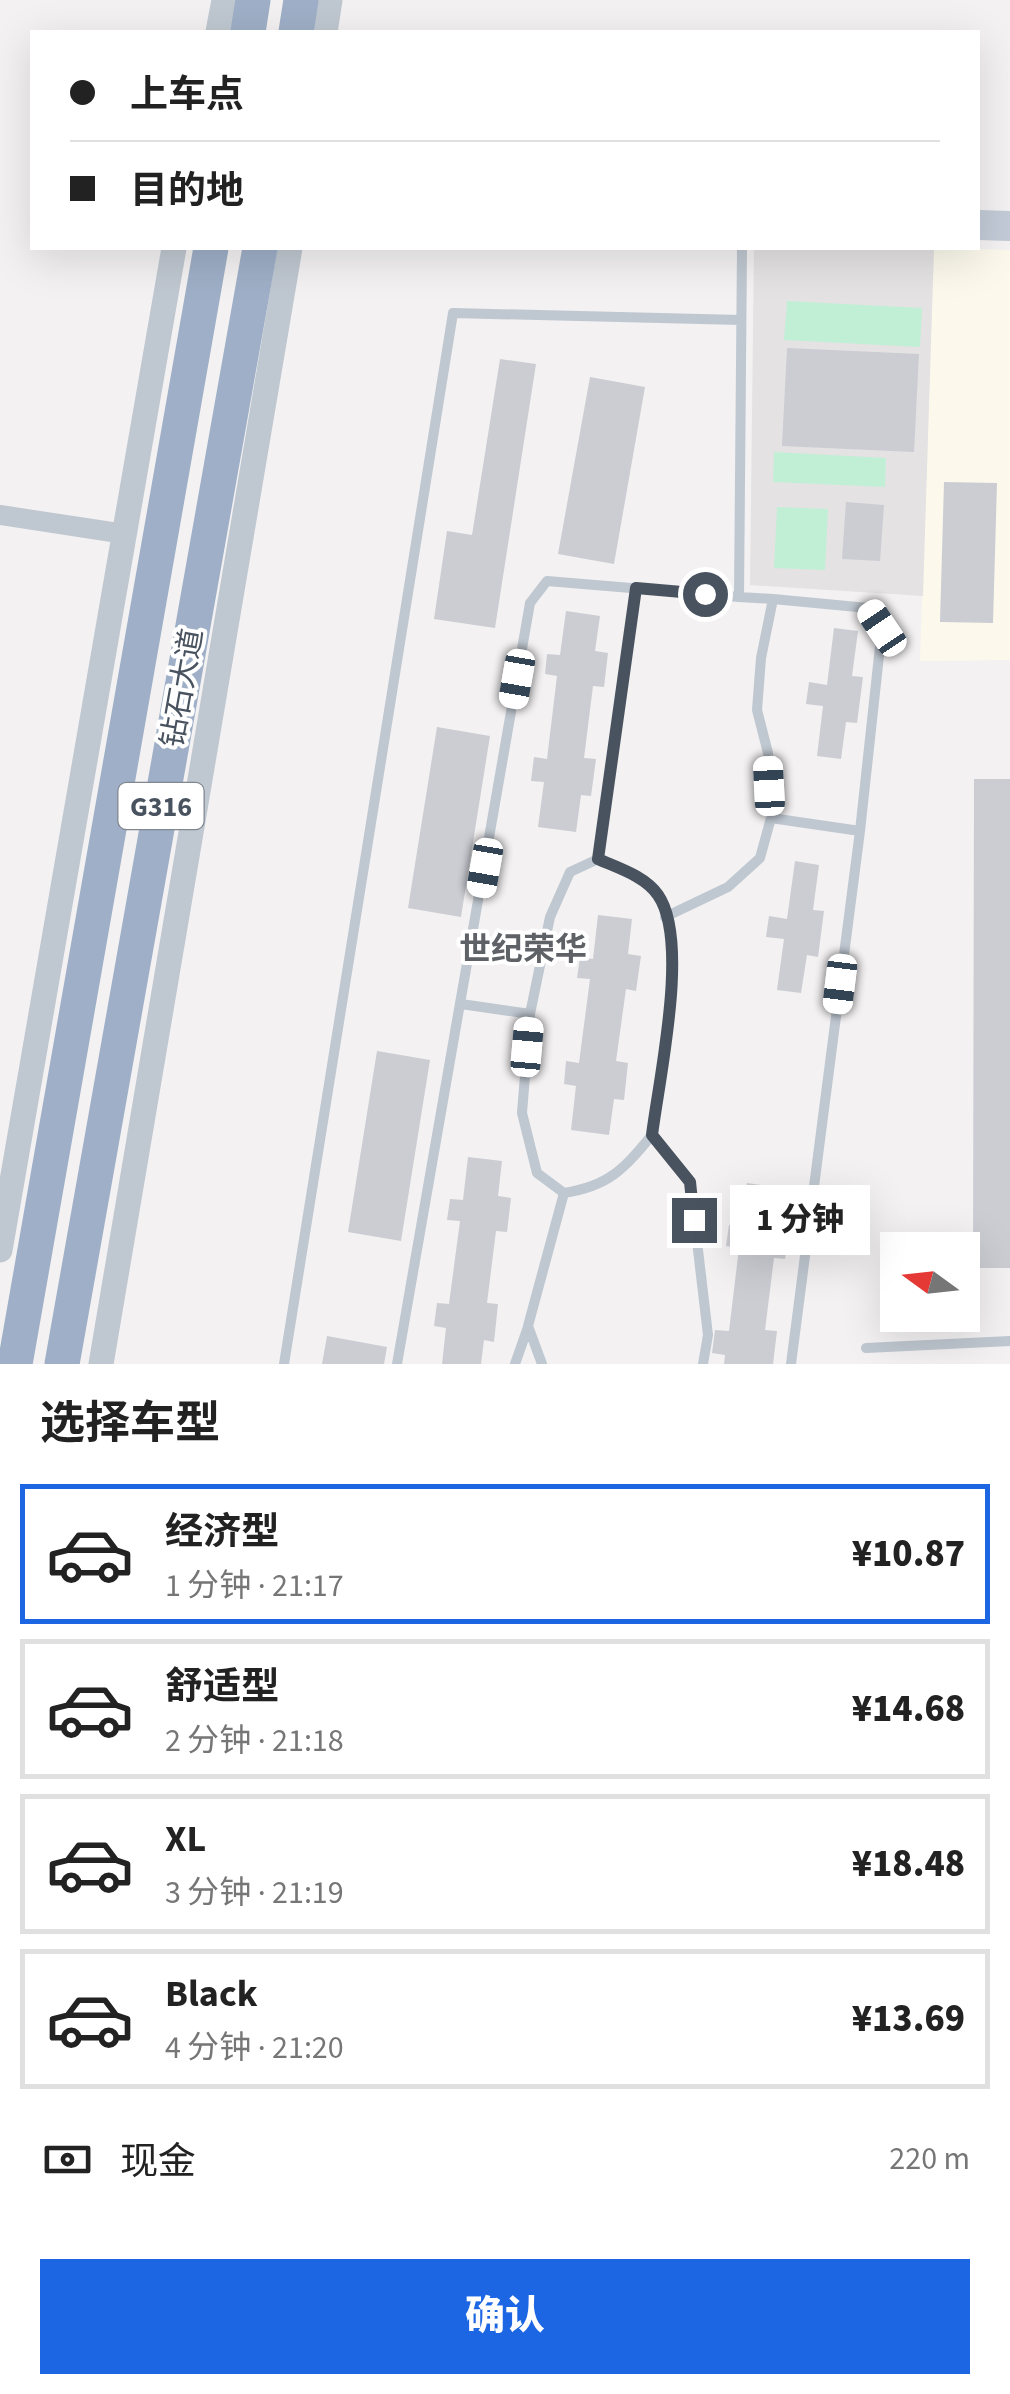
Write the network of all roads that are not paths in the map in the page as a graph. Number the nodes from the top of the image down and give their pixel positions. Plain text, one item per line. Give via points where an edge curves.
1 (224, 0) edge
2 (253, 0) edge
3 (301, 0) edge
4 (310, 0) edge
5 (330, 0) edge
6 (218, 30) edge
7 (248, 30) edge
8 (296, 30) edge
9 (316, 30) edge
10 (325, 30) edge
11 (980, 225) edge
12 (1010, 226) edge
13 (174, 250) edge
14 (211, 250) edge
15 (260, 250) edge
16 (290, 250) edge
17 (742, 250) edge
18 (742, 320) junction
19 (0, 514) edge
20 (164, 519) junction
21 (126, 524) junction
22 (636, 588) junction
23 (739, 597) junction
24 (774, 600) junction
25 (770, 818) junction
26 (860, 831) junction
27 (598, 859) junction
28 (78, 914) junction
29 (665, 917) junction
30 (134, 957) junction
31 (169, 963) junction
32 (461, 1004) junction
33 (530, 1014) junction
34 (48, 1078) junction
35 (652, 1135) junction
36 (564, 1193) junction
37 (0, 1250) edge
38 (11, 1320) edge
39 (528, 1326) junction
40 (1010, 1341) edge
41 (866, 1348) dead end
42 (15, 1364) edge
43 (62, 1364) edge
44 (100, 1364) edge
45 (284, 1364) edge
46 (397, 1364) edge
47 (516, 1364) edge
48 (542, 1364) edge
49 (703, 1364) edge
50 (791, 1364) edge

1 - 6 street
2 - 7 highway
3 - 8 highway
4 - 9 street
5 - 10 street
11 - 12 main road
13 - 21 street
14 - 20 highway, 钻石大道 / G316
15 - 30 highway, 钻石大道 / G316
16 - 31 street
17 - 18 lane
18 - 23 lane
18 - 45 lane via 453,313
19 - 21 street
20 - 21 street
20 - 28 highway, 钻石大道 / G316
21 - 28 street
22 - 23 lane
22 - 27 lane
22 - 32 lane via 547,581 530,604
23 - 24 lane
24 - 25 lane via 758,710 768,753
24 - 26 lane via 868,608 882,628
25 - 26 lane
25 - 29 lane via 760,858 750,868 728,887
26 - 50 lane
27 - 29 lane via 658,895
27 - 33 lane via 570,872 550,917
28 - 34 highway, 钻石大道 / G316
29 - 35 lane via 675,949
30 - 31 street
30 - 43 highway, 钻石大道 / G316
31 - 44 street
32 - 33 lane
32 - 46 lane
33 - 36 lane via 522,1113 537,1173
34 - 37 street
34 - 38 highway, 钻石大道 / G316
35 - 36 lane via 627,1166 596,1188
35 - 49 lane via 690,1182 708,1335
36 - 39 lane
38 - 42 highway, 钻石大道 / G316
39 - 47 lane
39 - 48 lane
40 - 41 lane

